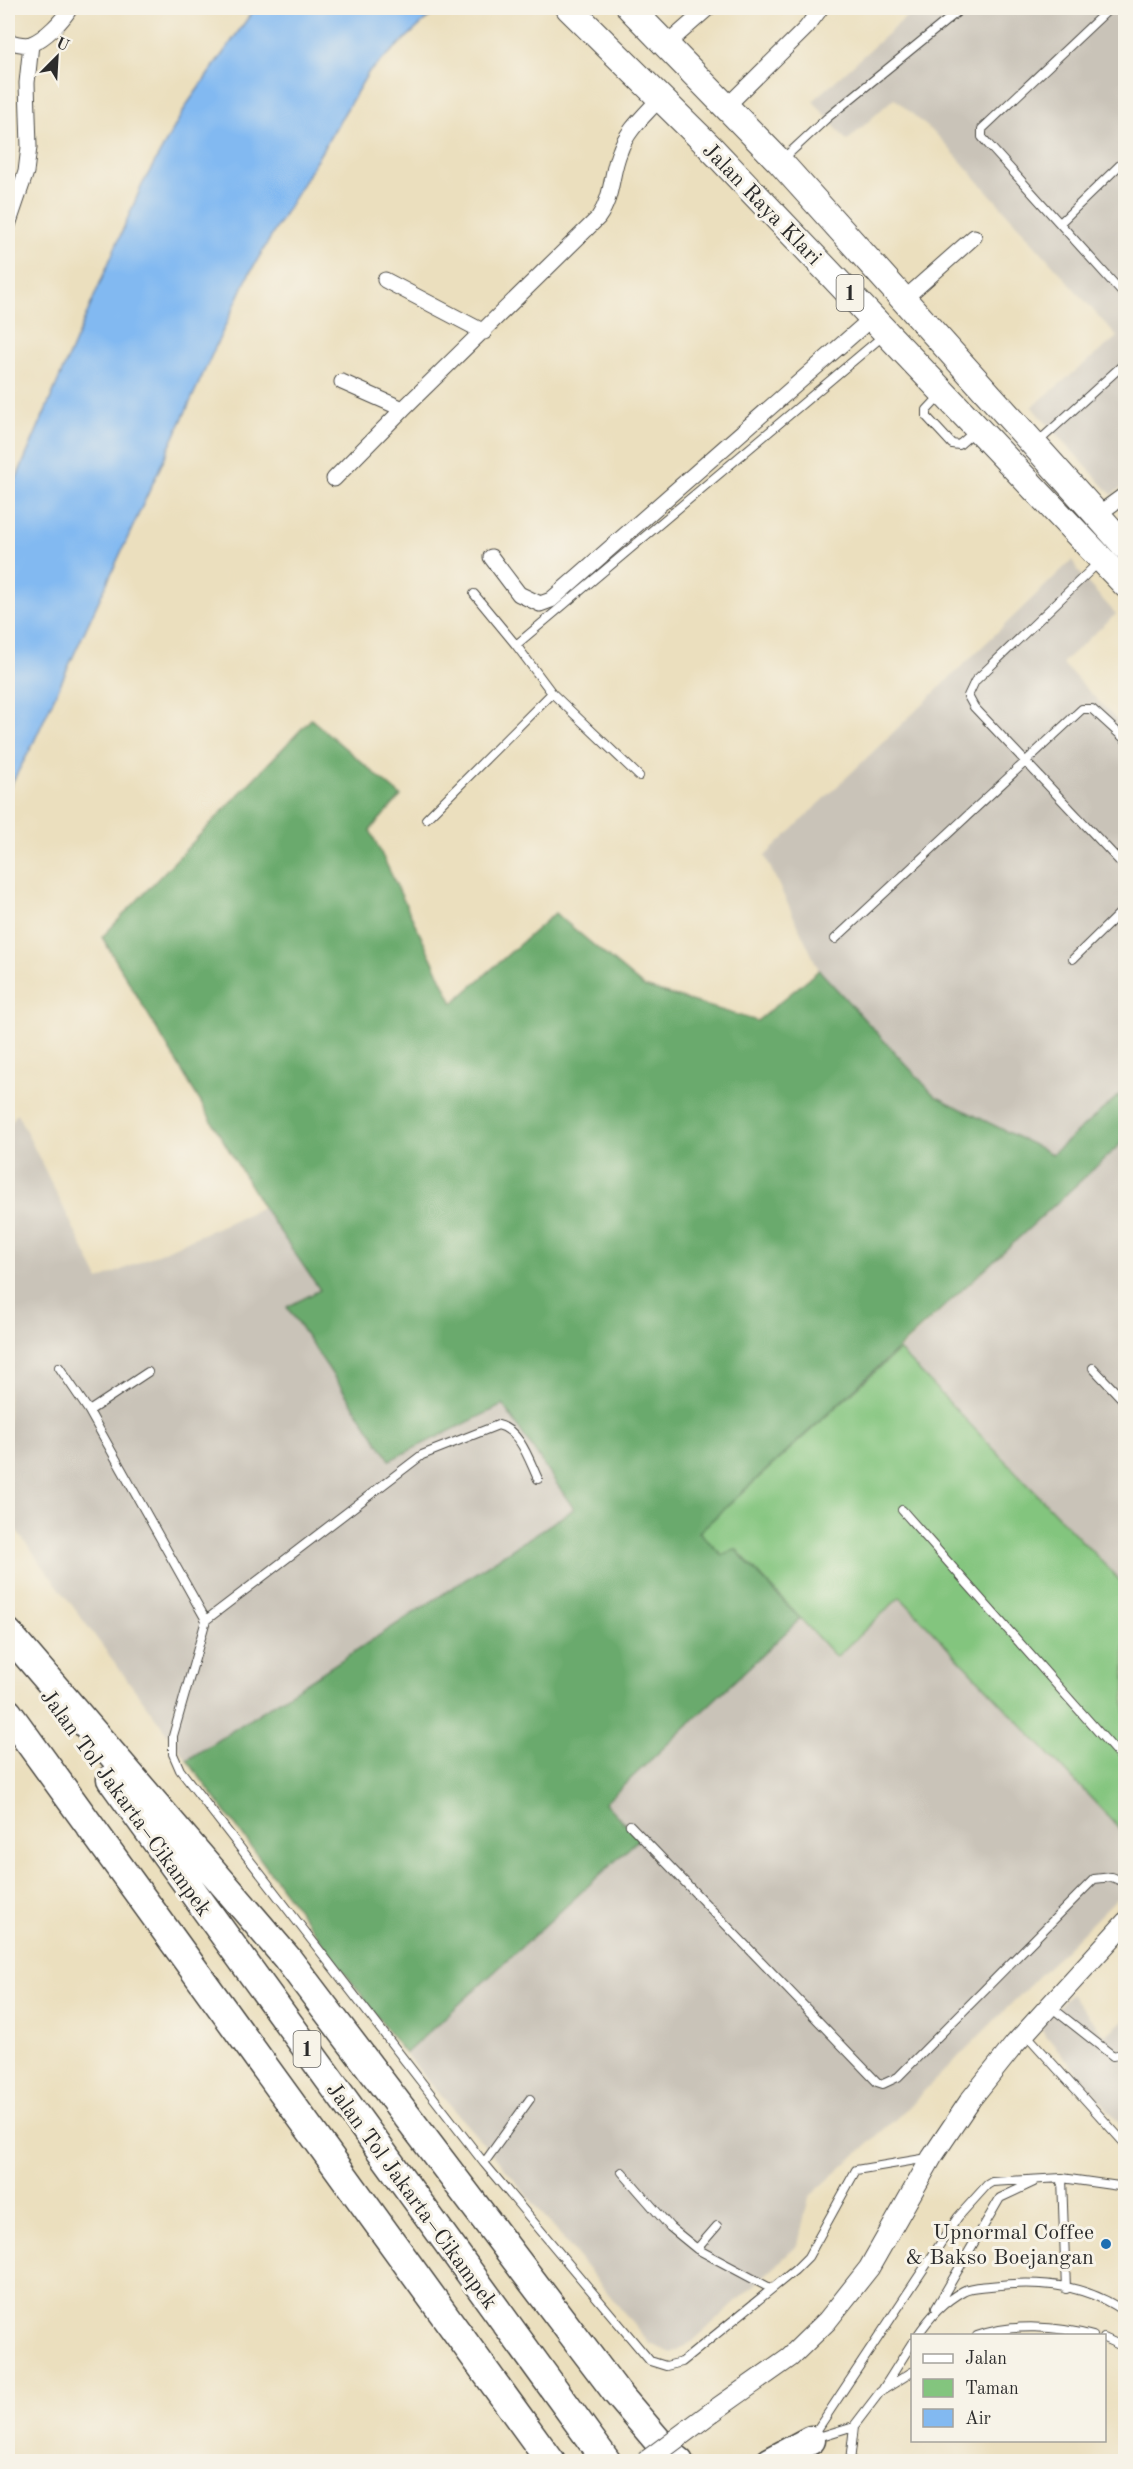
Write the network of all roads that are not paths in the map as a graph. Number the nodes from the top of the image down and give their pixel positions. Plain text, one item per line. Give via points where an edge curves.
1 (70, 8) edge
2 (569, 8) edge
3 (630, 8) edge
4 (708, 8) edge
5 (821, 8) edge
6 (962, 8) edge
7 (1110, 8) edge
8 (8, 41) edge
9 (31, 44) junction
10 (666, 45) junction
11 (660, 98) junction
12 (727, 106) junction
13 (1125, 159) edge
14 (780, 162) junction
15 (1060, 223) junction
16 (8, 225) edge
17 (974, 237) dead end
18 (385, 280) dead end
19 (1125, 297) edge
20 (903, 300) junction
21 (880, 325) junction
22 (484, 332) junction
23 (1125, 362) edge
24 (342, 382) dead end
25 (403, 409) junction
26 (1036, 445) junction
27 (334, 479) dead end
28 (1125, 494) edge
29 (1097, 515) junction
30 (1125, 547) edge
31 (491, 556) dead end
32 (1102, 558) junction
33 (1125, 585) edge
34 (474, 594) dead end
35 (516, 645) junction
36 (552, 693) junction
37 (1125, 740) edge
38 (1024, 763) junction
39 (639, 776) dead end
40 (426, 819) dead end
41 (1125, 868) edge
42 (1125, 907) edge
43 (835, 939) dead end
44 (1073, 959) dead end
45 (59, 1367) dead end
46 (1093, 1368) dead end
47 (148, 1372) dead end
48 (1125, 1403) edge
49 (89, 1412) junction
50 (538, 1479) dead end
51 (902, 1510) dead end
52 (206, 1620) junction
53 (8, 1635) edge
54 (8, 1713) edge
55 (1125, 1763) edge
56 (630, 1825) dead end
57 (1125, 1883) edge
58 (1125, 1923) edge
59 (1049, 2006) junction
60 (1025, 2033) junction
61 (1125, 2053) edge
62 (530, 2099) dead end
63 (1125, 2145) edge
64 (932, 2157) junction
65 (484, 2163) junction
66 (622, 2172) dead end
67 (1062, 2178) junction
68 (1043, 2179) junction
69 (1125, 2187) edge
70 (717, 2226) dead end
71 (697, 2249) junction
72 (770, 2288) junction
73 (1066, 2289) junction
74 (934, 2312) junction
75 (1125, 2313) edge
76 (919, 2334) edge
77 (986, 2334) edge
78 (1083, 2334) edge
79 (1106, 2339) edge
80 (911, 2345) edge
81 (1125, 2348) edge
82 (911, 2373) edge
83 (880, 2392) junction
84 (854, 2426) junction
85 (811, 2440) junction
86 (551, 2462) edge
87 (607, 2462) edge
88 (645, 2462) edge
89 (679, 2462) edge
90 (770, 2462) edge
91 (850, 2462) edge

1 - 9 street via 63,19
2 - 11 highway, Jalan Raya Klari / 1
3 - 10 highway, Jalan Raya Klari / 1
4 - 10 street
5 - 12 street via 806,28
6 - 14 lane via 827,118
7 - 15 lane via 982,129 982,137
8 - 9 street
9 - 16 street via 26,172
10 - 12 highway, Jalan Raya Klari / 1
11 - 21 highway, Jalan Raya Klari / 1
11 - 22 street via 624,141 611,194 598,218
12 - 14 highway, Jalan Raya Klari / 1
13 - 15 lane
14 - 20 highway, Jalan Raya Klari / 1
15 - 19 lane
17 - 20 street
18 - 22 street
20 - 26 highway, Jalan Raya Klari / 1
21 - 31 street via 551,600 540,604 519,594
21 - 32 highway, Jalan Raya Klari / 1
21 - 35 lane
22 - 25 street
23 - 26 lane
24 - 25 street
25 - 27 street
26 - 29 highway, Jalan Raya Klari / 1
28 - 29 street
29 - 30 highway, Jalan Raya Klari / 1
32 - 33 highway, Jalan Raya Klari / 1
32 - 38 lane via 970,687 968,696 974,707
34 - 35 lane
35 - 36 lane
36 - 39 lane
36 - 40 lane
37 - 38 lane via 1092,709 1082,709
38 - 41 lane
38 - 43 lane
42 - 44 lane
45 - 49 lane
46 - 48 lane
47 - 49 lane
49 - 52 lane
50 - 52 lane via 508,1427 498,1425 422,1455
51 - 55 lane
52 - 65 lane via 173,1736 173,1754 180,1770
53 - 87 highway, Jalan Tol Jakarta–Cikampek / 1
53 - 89 highway via 287,1958 617,2393
54 - 86 highway, Jalan Tol Jakarta–Cikampek / 1
56 - 57 lane via 883,2084 898,2077 1094,1878 1112,1877
58 - 59 street
59 - 60 street
59 - 61 lane via 1113,2056
60 - 63 lane
60 - 64 street via 970,2099
62 - 65 lane
64 - 72 lane via 856,2170 808,2257
64 - 88 street, bridge via 869,2268 826,2321 790,2357
65 - 72 lane via 650,2361 666,2366 682,2362
66 - 71 lane via 670,2227
67 - 68 lane
67 - 69 lane
67 - 73 lane
68 - 74 lane via 1000,2198
68 - 85 lane via 992,2182 982,2188 958,2217
70 - 71 lane
71 - 72 lane
73 - 74 lane via 1018,2282 965,2290
73 - 75 lane via 1107,2299
74 - 76 lane
77 - 78 lane via 1010,2329 1057,2329
79 - 81 lane
80 - 83 lane
82 - 83 lane
83 - 84 lane
84 - 85 lane
84 - 91 lane
85 - 90 highway

